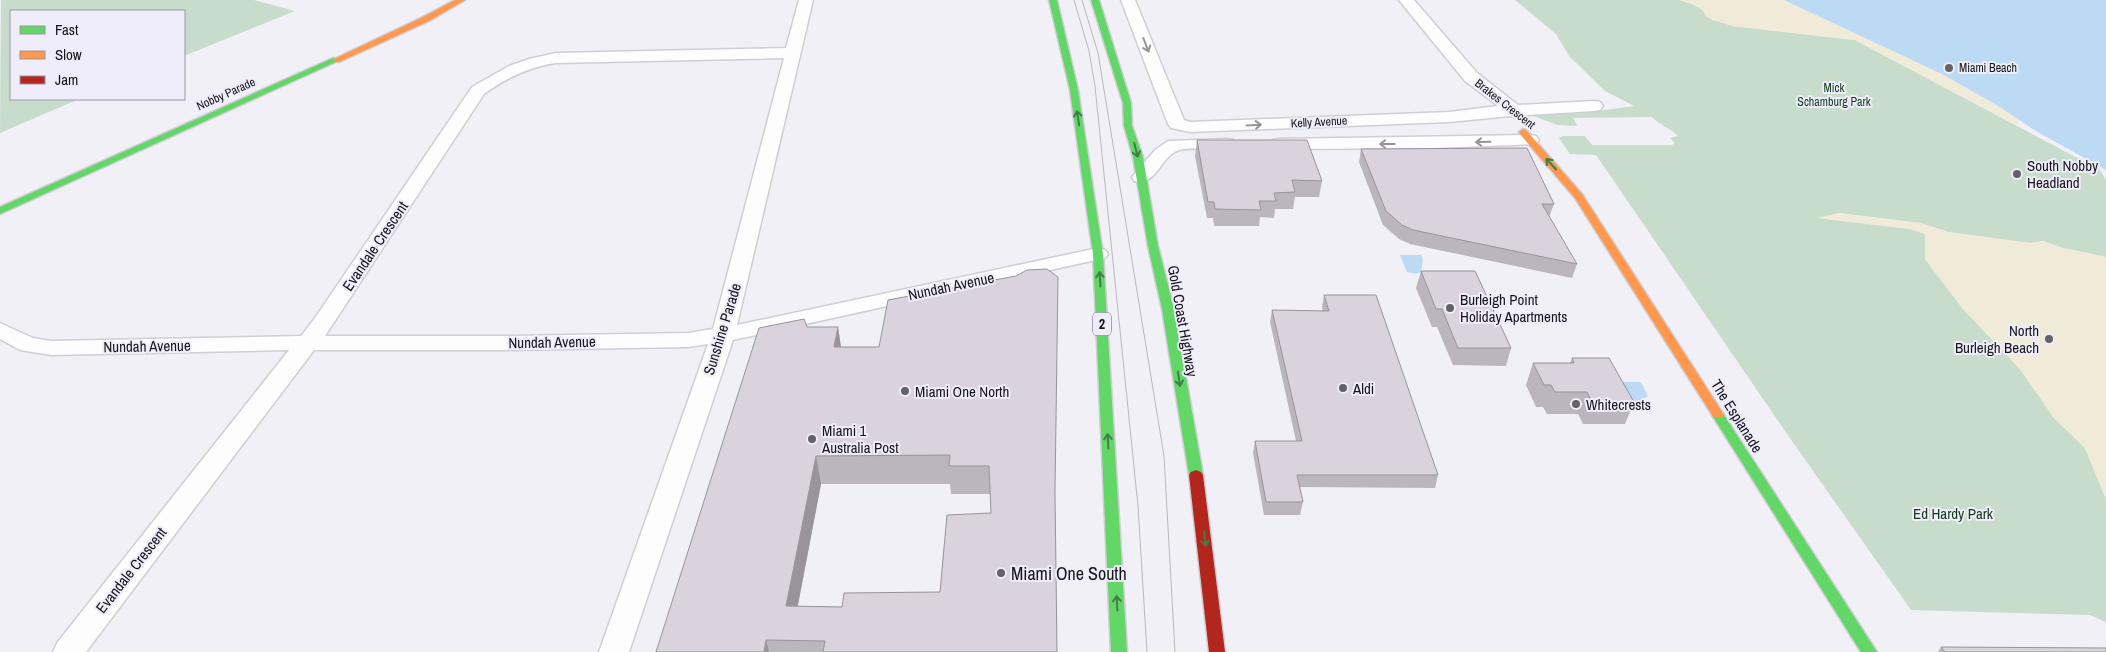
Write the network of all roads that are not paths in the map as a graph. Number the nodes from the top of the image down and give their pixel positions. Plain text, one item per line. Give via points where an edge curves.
1 (461, 0) edge
2 (806, 0) edge
3 (1053, 0) edge
4 (1095, 0) edge
5 (1128, 0) edge
6 (1406, 0) edge
7 (793, 53) junction
8 (1594, 106) dead end
9 (1507, 111) junction
10 (1534, 135) junction
11 (1570, 168) dead end
12 (1141, 177) junction
13 (1579, 196) junction
14 (0, 210) edge
15 (1098, 254) junction
16 (0, 330) edge
17 (723, 335) junction
18 (307, 343) junction
19 (68, 652) edge
20 (614, 652) edge
21 (1119, 652) edge
22 (1217, 652) edge
23 (1869, 652) edge

1 - 14 main road, Nobby Parade via 426,19
2 - 7 street, Sunshine Parade
15 -> 3 main road, 2 via 1074,90
4 -> 12 main road, Gold Coast Highway via 1127,103 1128,126
5 -> 9 street, Kelly Avenue via 1177,124 1193,127 1377,120
6 - 9 street, Brakes Crescent via 1471,77 1478,93
7 - 17 street, Sunshine Parade
7 - 18 street, Evandale Crescent via 556,58 524,65 491,81 478,91
8 - 9 street, Kelly Avenue
9 - 10 street, Brakes Crescent
10 -> 12 street, Kelly Avenue via 1435,143 1174,145
13 -> 10 main road, The Esplanade
11 - 13 main road, The Esplanade
12 -> 22 main road, Gold Coast Highway via 1168,308 1199,493
13 - 23 main road, The Esplanade
15 - 17 street, Nundah Avenue
21 -> 15 main road, 2
16 - 18 street, Nundah Avenue via 28,345 51,348
17 - 18 street, Nundah Avenue via 688,340
17 - 20 street, Sunshine Parade
18 - 19 street, Evandale Crescent

